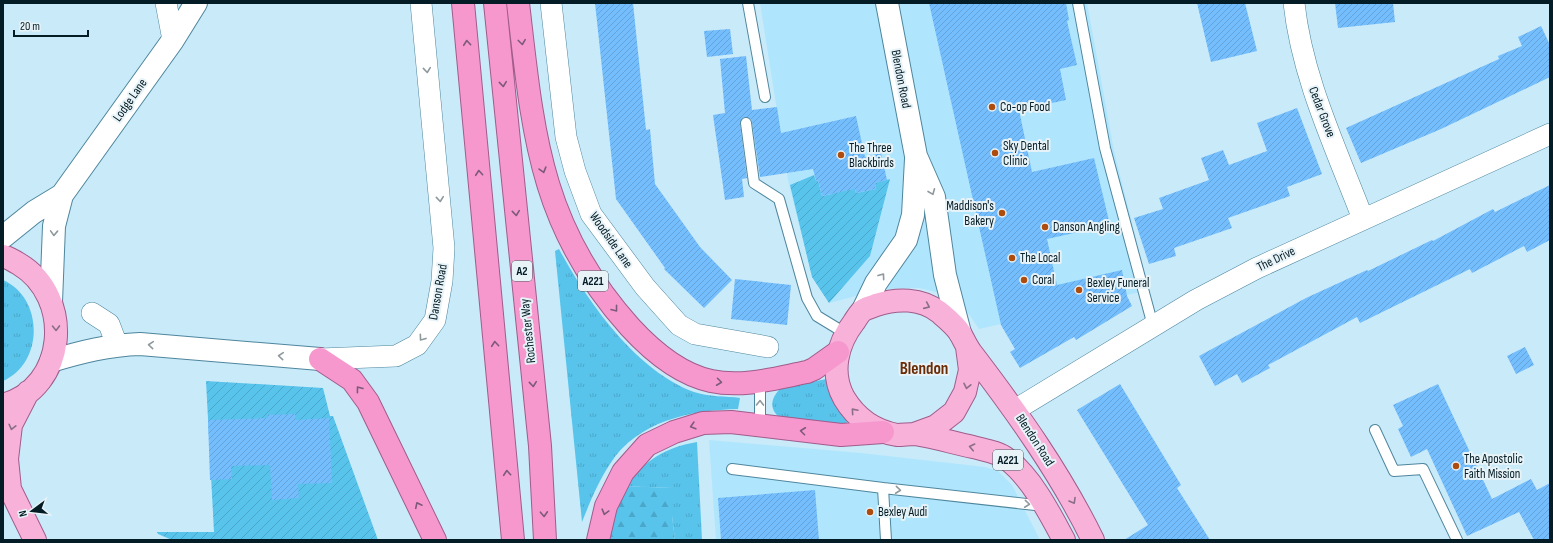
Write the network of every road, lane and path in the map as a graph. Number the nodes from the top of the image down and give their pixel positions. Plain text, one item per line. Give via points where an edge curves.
1 (166, 3) edge
2 (196, 3) edge
3 (421, 3) edge
4 (463, 3) edge
5 (495, 3) edge
6 (518, 3) edge
7 (551, 3) edge
8 (748, 3) edge
9 (887, 3) edge
10 (1078, 3) edge
11 (1294, 3) edge
12 (173, 40) junction
13 (765, 96) dead end
14 (746, 123) dead end
15 (1550, 134) edge
16 (916, 156) junction
17 (62, 195) junction
18 (1363, 219) junction
19 (3, 237) edge
20 (3, 256) edge
21 (51, 302) junction
22 (863, 310) junction
23 (92, 313) dead end
24 (1153, 326) junction
25 (963, 340) junction
26 (842, 343) junction
27 (117, 345) junction
28 (768, 347) dead end
29 (320, 359) junction
30 (51, 361) junction
31 (760, 381) junction
32 (28, 392) junction
33 (3, 405) edge
34 (1015, 410) junction
35 (760, 425) junction
36 (1375, 430) dead end
37 (883, 432) junction
38 (914, 434) junction
39 (732, 469) dead end
40 (882, 488) junction
41 (1046, 506) junction
42 (34, 540) edge
43 (435, 540) edge
44 (513, 540) edge
45 (545, 540) edge
46 (598, 540) edge
47 (886, 540) edge
48 (1064, 540) edge
49 (1093, 540) edge
50 (1457, 540) edge

1 - 12 street
2 - 12 street, Lodge Lane
3 -> 29 street, Danson Road via 444,248 442,281 435,320 417,345 396,356
44 -> 4 highway
5 -> 45 highway, Rochester Way / A2 via 540,446
6 -> 31 highway, A221 via 530,109 538,152 563,228 593,281 641,339 683,371 712,381
7 - 28 street, Woodside Lane via 566,137 591,214 645,287 679,325 695,334
8 - 13 lane
9 - 16 street, Blendon Road
10 - 24 lane via 1105,148
11 - 18 street, Cedar Grove via 1296,25 1307,71
12 - 17 street, Lodge Lane
14 - 26 lane via 754,183 779,199 807,298 817,316
15 - 18 street, The Drive
22 -> 16 street, Blendon Road via 876,283 906,240 913,214
16 -> 25 street, Blendon Road via 934,197 945,275
17 - 19 street, Lodge Lane via 34,212
17 -> 21 street, Lodge Lane via 54,226
18 - 24 street, The Drive via 1257,268
20 - 21 main road via 28,270 41,284
21 -> 30 main road via 56,323 56,342
22 -> 25 main road, Blendon Road / A221 via 888,302 911,300 926,304 937,310
22 - 26 main road, Blendon Road / A221
23 - 27 street via 109,324
24 - 34 street, The Drive
25 - 34 main road, Blendon Road / A221
25 -> 38 main road, Blendon Road / A221 via 970,370 965,392 954,412 936,426
26 - 31 highway, A221 via 814,369
37 -> 26 main road, Blendon Road / A221 via 854,413 844,397 838,378
29 -> 27 street, Danson Road via 140,344
27 - 30 street, Danson Road via 87,350
43 -> 29 highway via 368,402 352,380
30 - 32 main road
35 -> 31 lane
32 - 33 main road
32 -> 42 main road via 11,425 7,459 10,489
34 -> 49 main road, Blendon Road / A221 via 1075,504
37 -> 35 highway, A221 via 841,435
35 -> 46 highway, A221 via 703,423 674,432 647,445 623,472 606,506
36 - 50 lane via 1394,471 1422,469
37 - 38 main road, Blendon Road / A221
41 -> 38 main road, Blendon Road / A221 via 1007,459 991,451
39 - 40 lane
40 -> 41 lane
40 - 47 lane
41 - 48 main road, Blendon Road / A221

